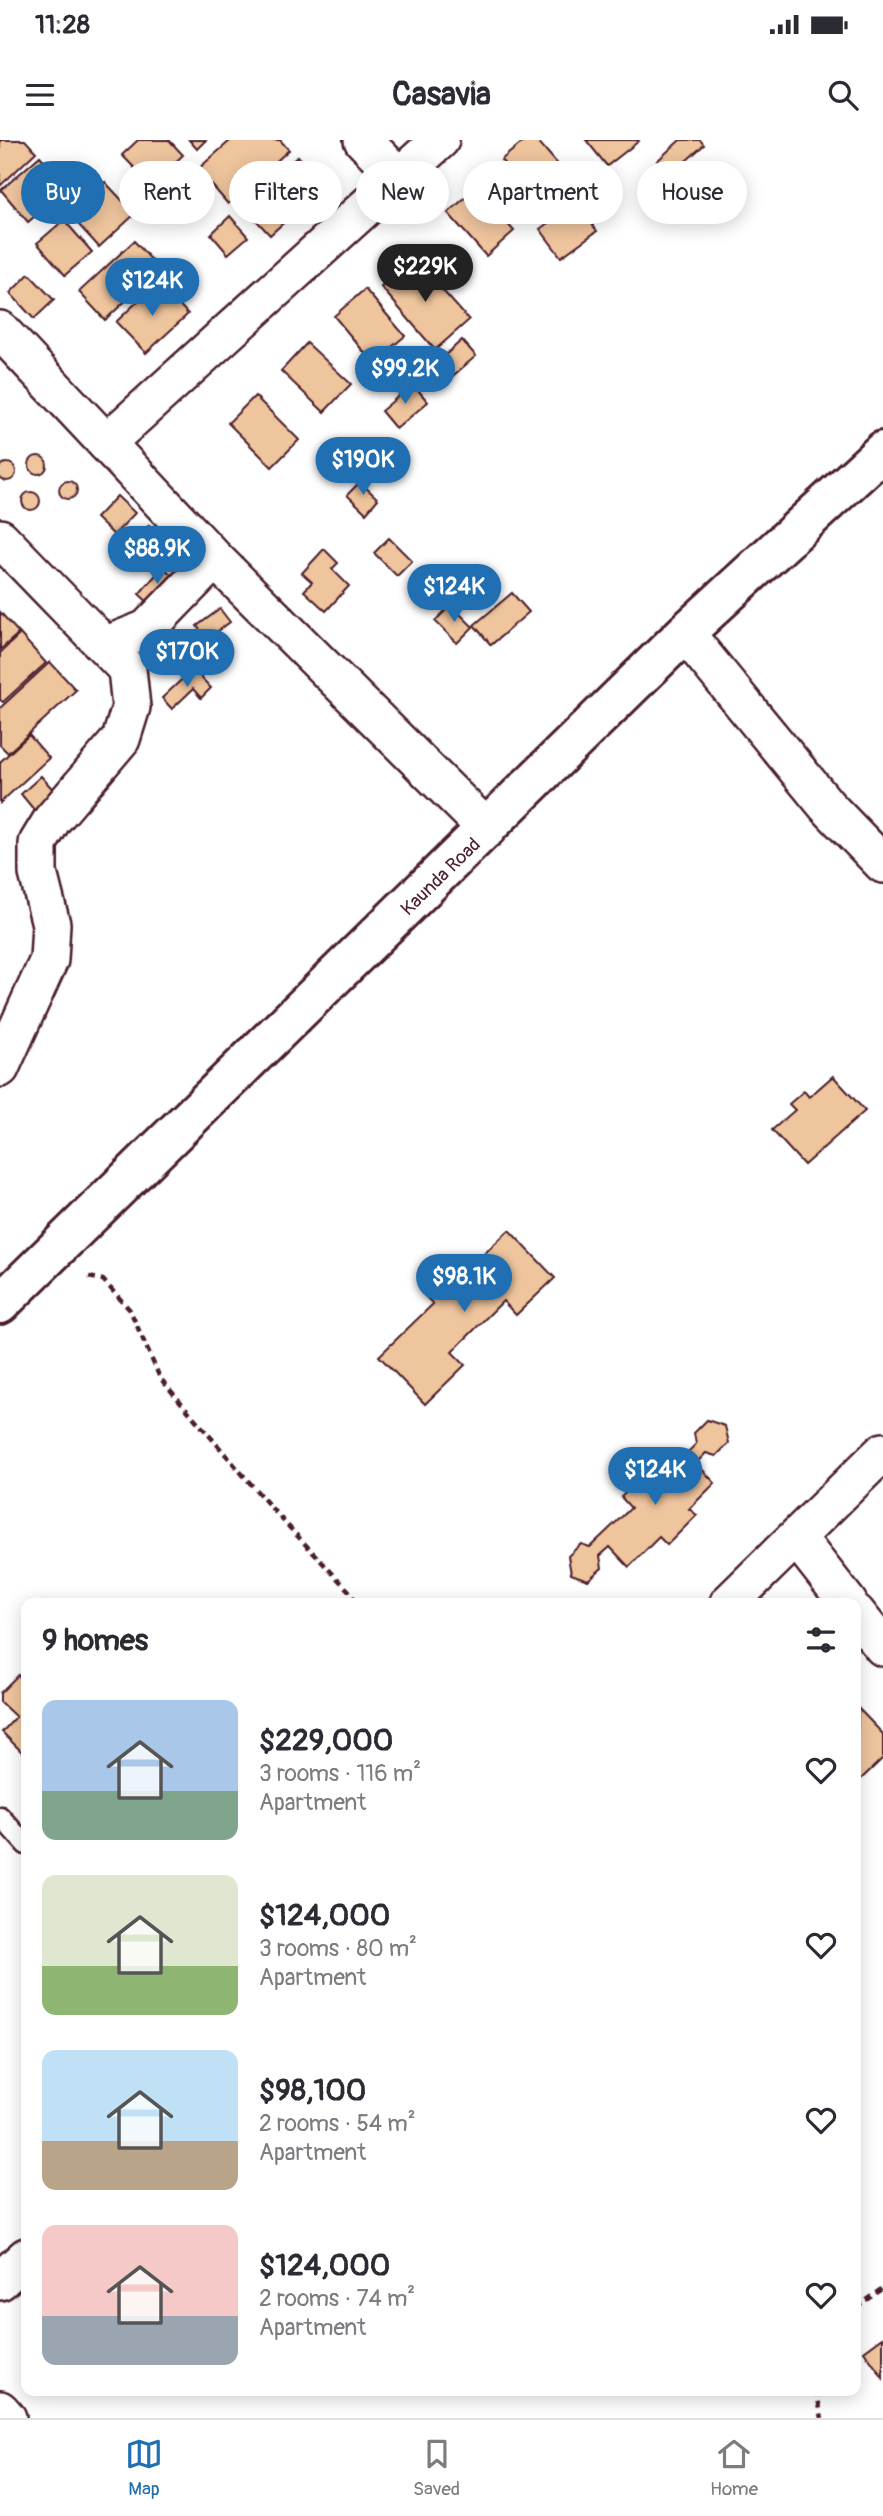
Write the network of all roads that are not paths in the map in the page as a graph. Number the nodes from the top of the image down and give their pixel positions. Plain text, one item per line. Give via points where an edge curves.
1 (363, 140) edge
2 (440, 140) edge
3 (383, 161) edge
4 (418, 161) edge
5 (356, 218) edge
6 (0, 330) edge
7 (106, 443) junction
8 (883, 452) edge
9 (0, 538) edge
10 (215, 559) junction
11 (685, 633) junction
12 (107, 645) junction
13 (487, 829) junction
14 (883, 864) edge
15 (0, 1068) edge
16 (0, 1304) edge
17 (883, 1452) edge
18 (797, 1538) junction
19 (734, 1598) edge
20 (844, 1598) edge
21 (861, 1620) edge
22 (883, 1647) edge
23 (0, 1816) edge
24 (21, 1839) edge
25 (21, 2262) edge
26 (0, 2281) edge
27 (0, 2410) edge
28 (7, 2418) edge

1 - 3 street
2 - 4 street
5 - 7 street
6 - 7 street
7 - 10 street
8 - 11 main road, Kaunda Road
9 - 12 street
10 - 12 street via 147,629
10 - 13 street
11 - 13 main road, Kaunda Road
11 - 14 street via 827,806
12 - 15 street via 127,669 131,707 121,739 38,843 38,873 51,924 49,960
13 - 16 main road, Kaunda Road
17 - 18 street
18 - 19 street
18 - 20 street
21 - 22 street
23 - 24 lane
25 - 26 street
27 - 28 street

